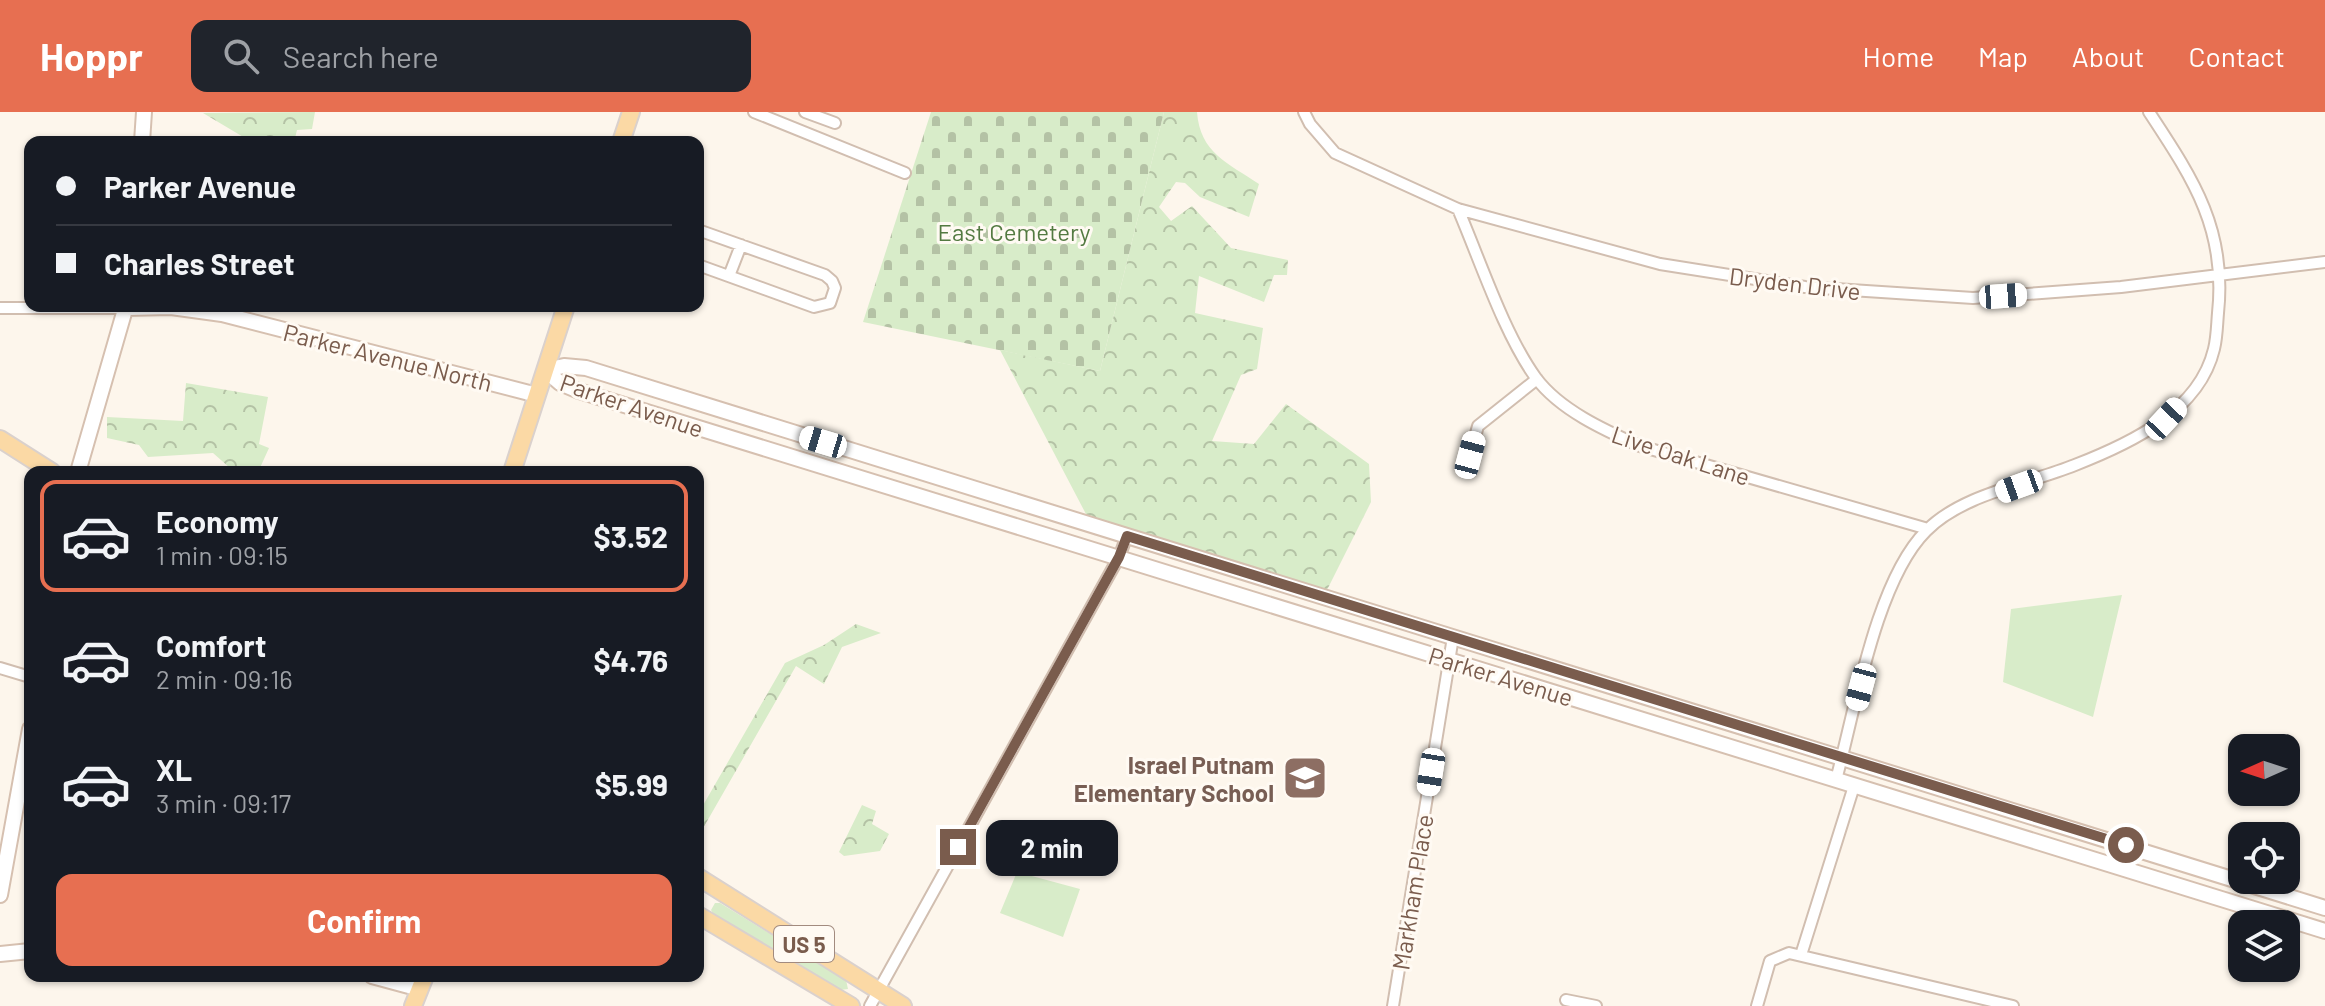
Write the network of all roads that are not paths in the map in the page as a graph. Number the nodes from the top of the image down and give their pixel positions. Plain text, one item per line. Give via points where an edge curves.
1 (144, 112) edge
2 (631, 112) edge
3 (754, 112) edge
4 (793, 112) edge
5 (805, 112) edge
6 (1304, 112) edge
7 (2149, 112) edge
8 (835, 123) dead end
9 (789, 126) junction
10 (142, 136) edge
11 (623, 136) edge
12 (905, 173) dead end
13 (1458, 209) junction
14 (704, 232) edge
15 (741, 245) junction
16 (2325, 262) edge
17 (704, 267) edge
18 (2222, 274) junction
19 (729, 276) junction
20 (0, 308) edge
21 (24, 308) edge
22 (125, 312) edge
23 (207, 312) edge
24 (564, 312) edge
25 (545, 370) junction
26 (1537, 379) junction
27 (537, 395) junction
28 (0, 439) edge
29 (1470, 455) dead end
30 (43, 466) edge
31 (80, 466) edge
32 (514, 466) edge
33 (911, 469) junction
34 (905, 492) junction
35 (1928, 529) junction
36 (1127, 536) junction
37 (1119, 557) junction
38 (1276, 582) junction
39 (1269, 604) junction
40 (1453, 637) junction
41 (1450, 660) junction
42 (0, 668) edge
43 (24, 675) edge
44 (1648, 697) junction
45 (1641, 719) junction
46 (1842, 757) junction
47 (24, 762) edge
48 (1836, 780) junction
49 (1854, 786) junction
50 (2014, 810) junction
51 (2007, 833) junction
52 (2181, 863) junction
53 (2174, 884) junction
54 (704, 885) edge
55 (0, 895) edge
56 (2325, 908) edge
57 (704, 919) edge
58 (2325, 931) edge
59 (24, 952) edge
60 (0, 954) edge
61 (1801, 955) junction
62 (423, 982) edge
63 (879, 991) junction
64 (1566, 1000) dead end
65 (413, 1006) edge
66 (851, 1006) edge
67 (870, 1006) edge
68 (903, 1006) edge
69 (1393, 1006) edge
70 (1596, 1006) edge
71 (1757, 1006) edge
72 (2013, 1006) edge

1 - 10 street
2 - 11 main road
3 - 9 street
4 - 9 street
5 - 8 street
6 - 13 street, Dryden Drive via 1335,153
7 - 18 street via 2193,183 2211,224
9 - 12 street
13 - 18 street, Dryden Drive via 1660,264 1805,287 1973,298
13 - 26 street, Live Oak Lane
14 - 15 street
15 - 19 street
15 - 19 street via 825,275 834,295 824,307 814,307
16 - 18 street, Dryden Drive
17 - 19 street
18 - 35 street via 2214,351 2195,387 2166,419 2101,454 1962,506
20 - 21 street, Parker Avenue North
22 - 31 street
23 - 27 street, Parker Avenue North
24 - 25 main road
25 - 27 main road
25 - 33 street, Parker Avenue via 586,368
25 - 34 street, Parker Avenue via 579,391
26 - 29 street via 1478,426
26 - 35 street, Live Oak Lane via 1601,429 1640,446
27 - 32 main road
28 - 30 main road
33 - 34 street
33 - 36 street, Parker Avenue
34 - 37 street, Parker Avenue
35 - 46 street via 1906,555 1890,588
36 - 37 street
36 - 38 street, Parker Avenue
37 - 39 street, Parker Avenue
37 - 63 street
38 - 39 street
38 - 40 street, Parker Avenue
39 - 41 street, Parker Avenue
40 - 41 street, Markham Place
40 - 44 street, Parker Avenue
41 - 45 street, Parker Avenue
41 - 69 street, Markham Place
42 - 43 street
44 - 45 street
44 - 46 street, Parker Avenue
45 - 48 street, Parker Avenue
46 - 48 street
46 - 50 street, Parker Avenue
47 - 55 street
48 - 49 street, Parker Avenue
49 - 51 street, Parker Avenue
49 - 61 street
50 - 51 street
50 - 52 street, Parker Avenue
51 - 53 street, Parker Avenue
52 - 53 street
52 - 56 street, Parker Avenue
53 - 58 street, Parker Avenue
54 - 63 main road, US 5
57 - 66 main road, US 5
59 - 60 street
61 - 71 street via 1789,953 1770,961
61 - 72 street
62 - 65 main road
63 - 67 street
63 - 68 main road, US 5
64 - 70 street

